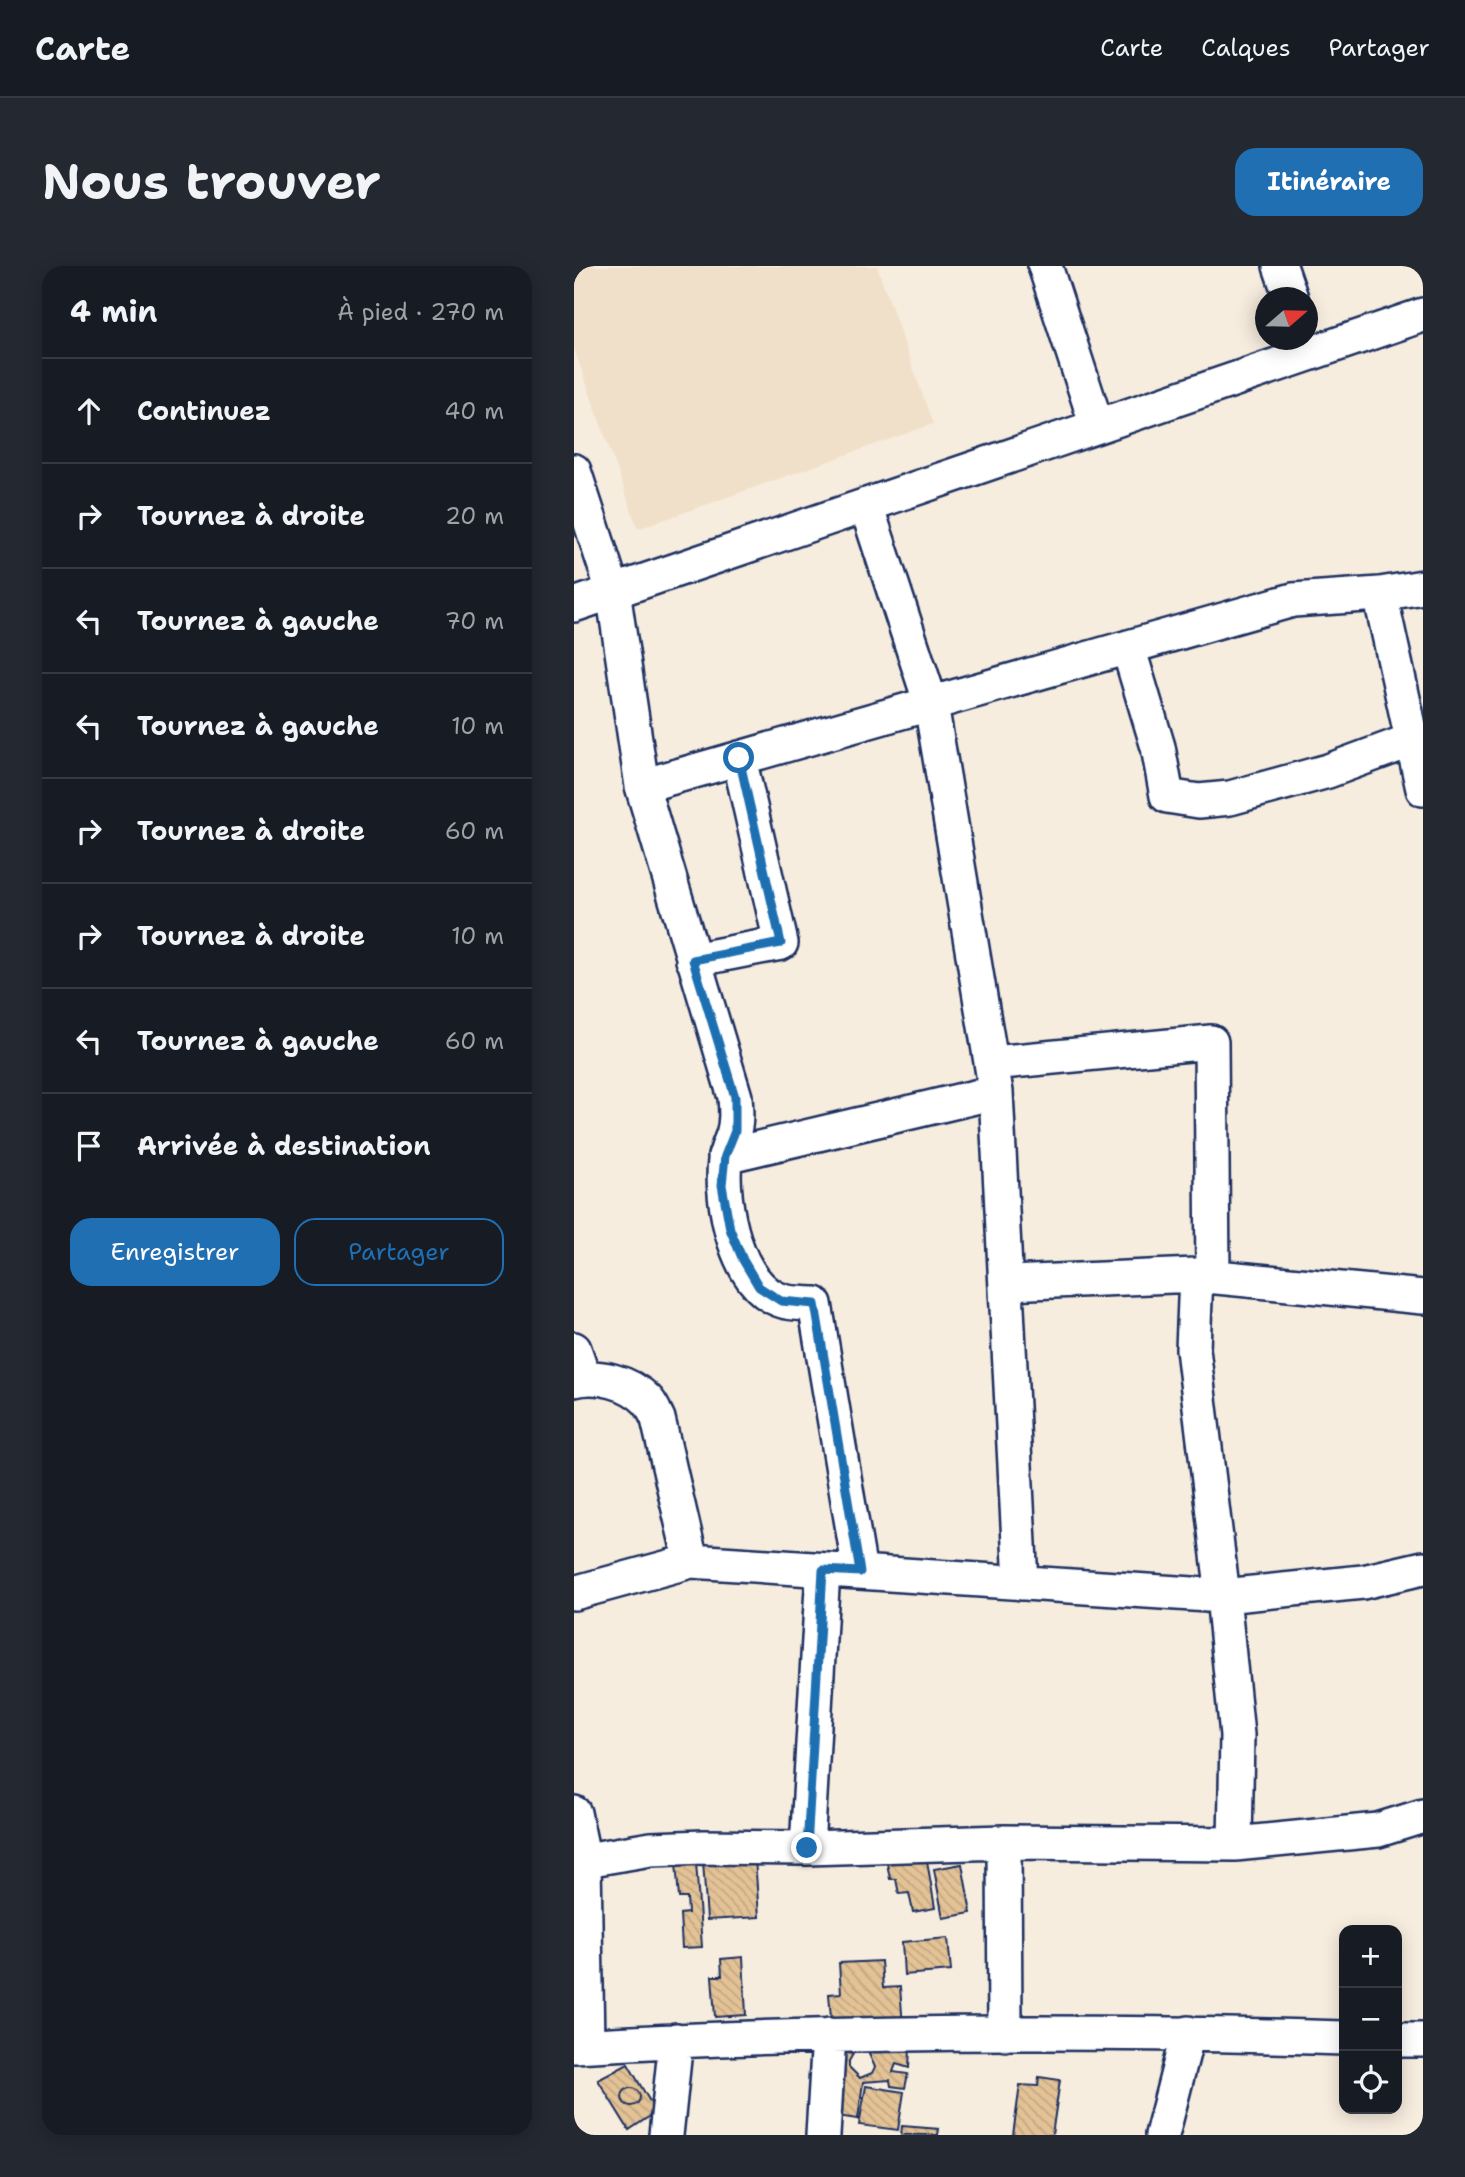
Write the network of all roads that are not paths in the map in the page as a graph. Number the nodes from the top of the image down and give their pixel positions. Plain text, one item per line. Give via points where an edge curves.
1 (1045, 266) edge
2 (1280, 266) edge
3 (1287, 287) edge
4 (1423, 315) edge
5 (1318, 344) edge
6 (1300, 350) edge
7 (1097, 426) junction
8 (574, 471) edge
9 (866, 505) junction
10 (1423, 587) edge
11 (613, 591) junction
12 (1380, 594) junction
13 (574, 605) edge
14 (1128, 647) junction
15 (931, 704) junction
16 (1412, 740) junction
17 (739, 758) junction
18 (642, 786) junction
19 (1423, 789) edge
20 (693, 960) junction
21 (994, 1078) junction
22 (725, 1156) junction
23 (1204, 1275) junction
24 (1007, 1283) junction
25 (1423, 1297) edge
26 (577, 1369) edge
27 (691, 1561) junction
28 (1423, 1568) edge
29 (823, 1570) junction
30 (860, 1572) junction
31 (1021, 1583) junction
32 (574, 1593) edge
33 (1223, 1596) junction
34 (574, 1813) edge
35 (1423, 1816) edge
36 (1004, 1842) junction
37 (1235, 1844) junction
38 (807, 1848) junction
39 (579, 1861) edge
40 (1188, 2033) junction
41 (1005, 2034) junction
42 (830, 2035) junction
43 (1339, 2038) edge
44 (1402, 2039) edge
45 (676, 2040) junction
46 (1423, 2040) edge
47 (581, 2045) edge
48 (666, 2135) edge
49 (823, 2135) edge
50 (1162, 2135) edge

1 - 7 street
2 - 3 street
4 - 5 street
6 - 7 street
7 - 9 street
8 - 11 street
9 - 11 street
9 - 15 street
10 - 12 street
11 - 13 street
11 - 18 street
12 - 14 street via 1293,600
12 - 16 street
14 - 15 street
14 - 16 street via 1158,747 1167,796 1199,801 1230,798 1328,771
15 - 17 street
15 - 21 street
16 - 19 street
17 - 18 street
17 - 20 street via 781,943
18 - 20 street
20 - 22 street via 735,1097 735,1131
21 - 22 street
21 - 23 street via 1211,1042
21 - 24 street
22 - 30 street via 722,1185 730,1229 759,1287 781,1301 815,1304
23 - 24 street
23 - 25 street
23 - 33 street via 1193,1349
24 - 31 street
26 - 27 street via 633,1390 649,1401 658,1419
27 - 29 street
27 - 32 street
28 - 33 street via 1363,1582
29 - 30 street
29 - 38 street
30 - 31 street
31 - 33 street
33 - 37 street via 1237,1735
34 - 39 street
35 - 37 street via 1378,1830
36 - 37 street
36 - 38 street
36 - 41 street
38 - 39 street via 650,1849
39 - 47 street
40 - 41 street
40 - 43 street
40 - 50 street
41 - 42 street
42 - 45 street
42 - 49 street
44 - 46 street
45 - 47 street
45 - 48 street

